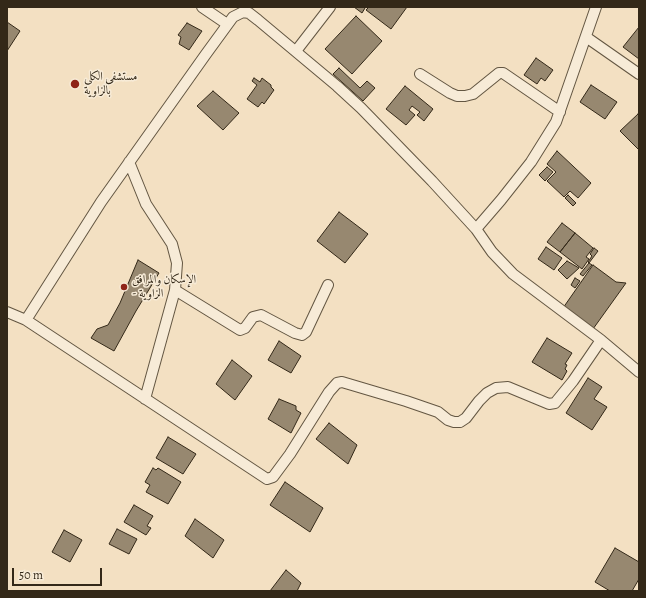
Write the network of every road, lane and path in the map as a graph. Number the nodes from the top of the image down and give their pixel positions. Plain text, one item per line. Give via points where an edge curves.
1 (202, 7) edge
2 (330, 7) edge
3 (596, 7) edge
4 (227, 24) junction
5 (586, 38) junction
6 (296, 51) junction
7 (420, 74) dead end
8 (639, 74) edge
9 (560, 112) junction
10 (129, 162) junction
11 (476, 229) junction
12 (328, 285) dead end
13 (175, 290) junction
14 (7, 312) edge
15 (26, 320) junction
16 (600, 340) junction
17 (639, 372) edge
18 (145, 399) junction

1 - 4 street
2 - 6 street
3 - 5 street
4 - 6 street via 238,13 248,13
4 - 10 street
5 - 8 street
5 - 9 street via 575,63
6 - 11 street via 361,108
7 - 9 street via 450,93 465,96 473,94 503,73
9 - 11 street via 531,162
10 - 13 street via 146,204 172,244 177,263
10 - 15 street
11 - 16 street via 492,252 513,274
12 - 13 street via 306,332 302,335 261,314 253,317 245,328 240,330
13 - 18 street
14 - 15 street
15 - 18 street
16 - 17 street
16 - 18 street via 555,403 549,404 508,387 496,388 479,400 460,422 448,420 438,412 406,401 342,382 337,383 290,454 270,479

